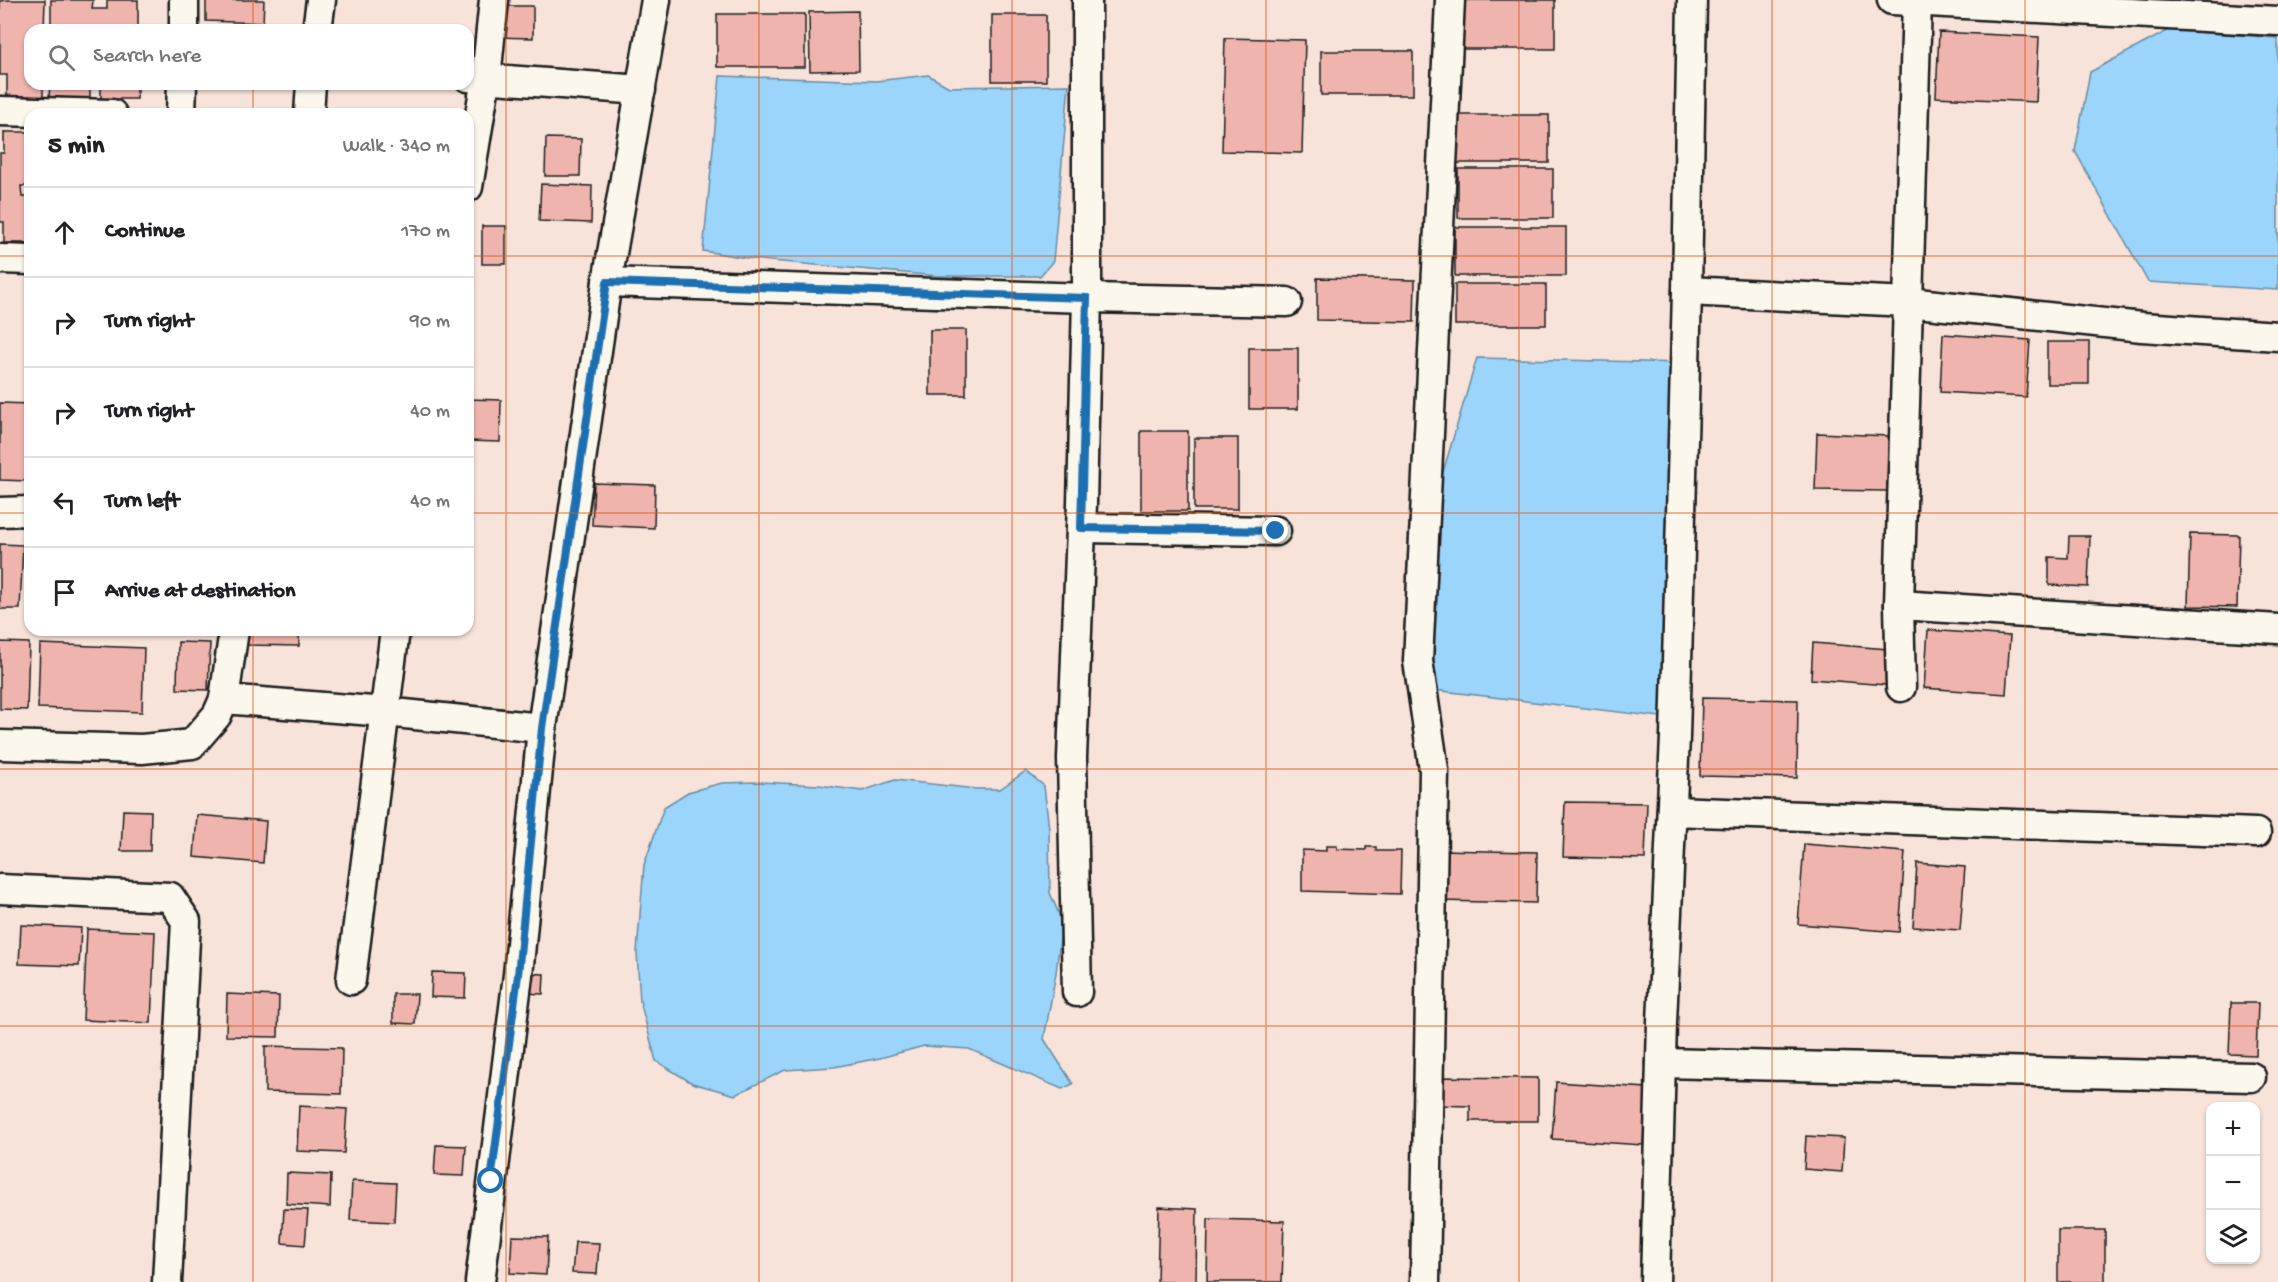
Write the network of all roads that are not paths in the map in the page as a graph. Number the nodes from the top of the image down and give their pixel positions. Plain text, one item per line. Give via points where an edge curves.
1 (184, 0) edge
2 (321, 0) edge
3 (494, 0) edge
4 (656, 0) edge
5 (1087, 0) edge
6 (1450, 0) edge
7 (1692, 0) edge
8 (1905, 0) edge
9 (2062, 4) edge
10 (2278, 21) edge
11 (184, 24) edge
12 (318, 24) edge
13 (477, 77) edge
14 (182, 90) edge
15 (311, 90) edge
16 (641, 90) junction
17 (181, 108) edge
18 (309, 108) edge
19 (0, 111) edge
20 (24, 112) edge
21 (474, 114) edge
22 (0, 260) edge
23 (24, 260) edge
24 (607, 282) junction
25 (1688, 291) junction
26 (1087, 298) junction
27 (1287, 302) dead end
28 (1908, 302) junction
29 (2278, 336) edge
30 (24, 511) edge
31 (0, 512) edge
32 (1081, 528) junction
33 (1276, 531) dead end
34 (1899, 604) junction
35 (2278, 629) edge
36 (233, 636) edge
37 (394, 636) edge
38 (1901, 687) dead end
39 (224, 699) junction
40 (385, 712) junction
41 (542, 728) junction
42 (0, 745) edge
43 (1672, 811) junction
44 (2256, 833) dead end
45 (0, 889) edge
46 (351, 980) dead end
47 (1077, 992) dead end
48 (1661, 1063) junction
49 (2251, 1077) dead end
50 (167, 1282) edge
51 (480, 1282) edge
52 (1425, 1282) edge
53 (1655, 1282) edge

1 - 11 street
2 - 12 street
3 - 13 street
4 - 16 street
5 - 26 street
6 - 52 street via 1418,661 1434,770
7 - 25 street
8 - 9 street
8 - 28 street
9 - 10 street
13 - 16 street
13 - 21 street
14 - 17 street
15 - 18 street
16 - 24 street
19 - 20 street
22 - 23 street
24 - 26 street
24 - 41 street
25 - 28 street
25 - 43 street
26 - 27 street
26 - 32 street
28 - 29 street via 2142,327
28 - 34 street
30 - 31 street
32 - 33 street
32 - 47 street via 1071,758
34 - 35 street
34 - 38 street
36 - 39 street
37 - 40 street
39 - 40 street
39 - 42 street via 217,715 192,744 142,749
40 - 41 street
40 - 46 street
41 - 51 street via 518,975
43 - 44 street
43 - 48 street
45 - 50 street via 170,897 186,921
48 - 49 street
48 - 53 street

